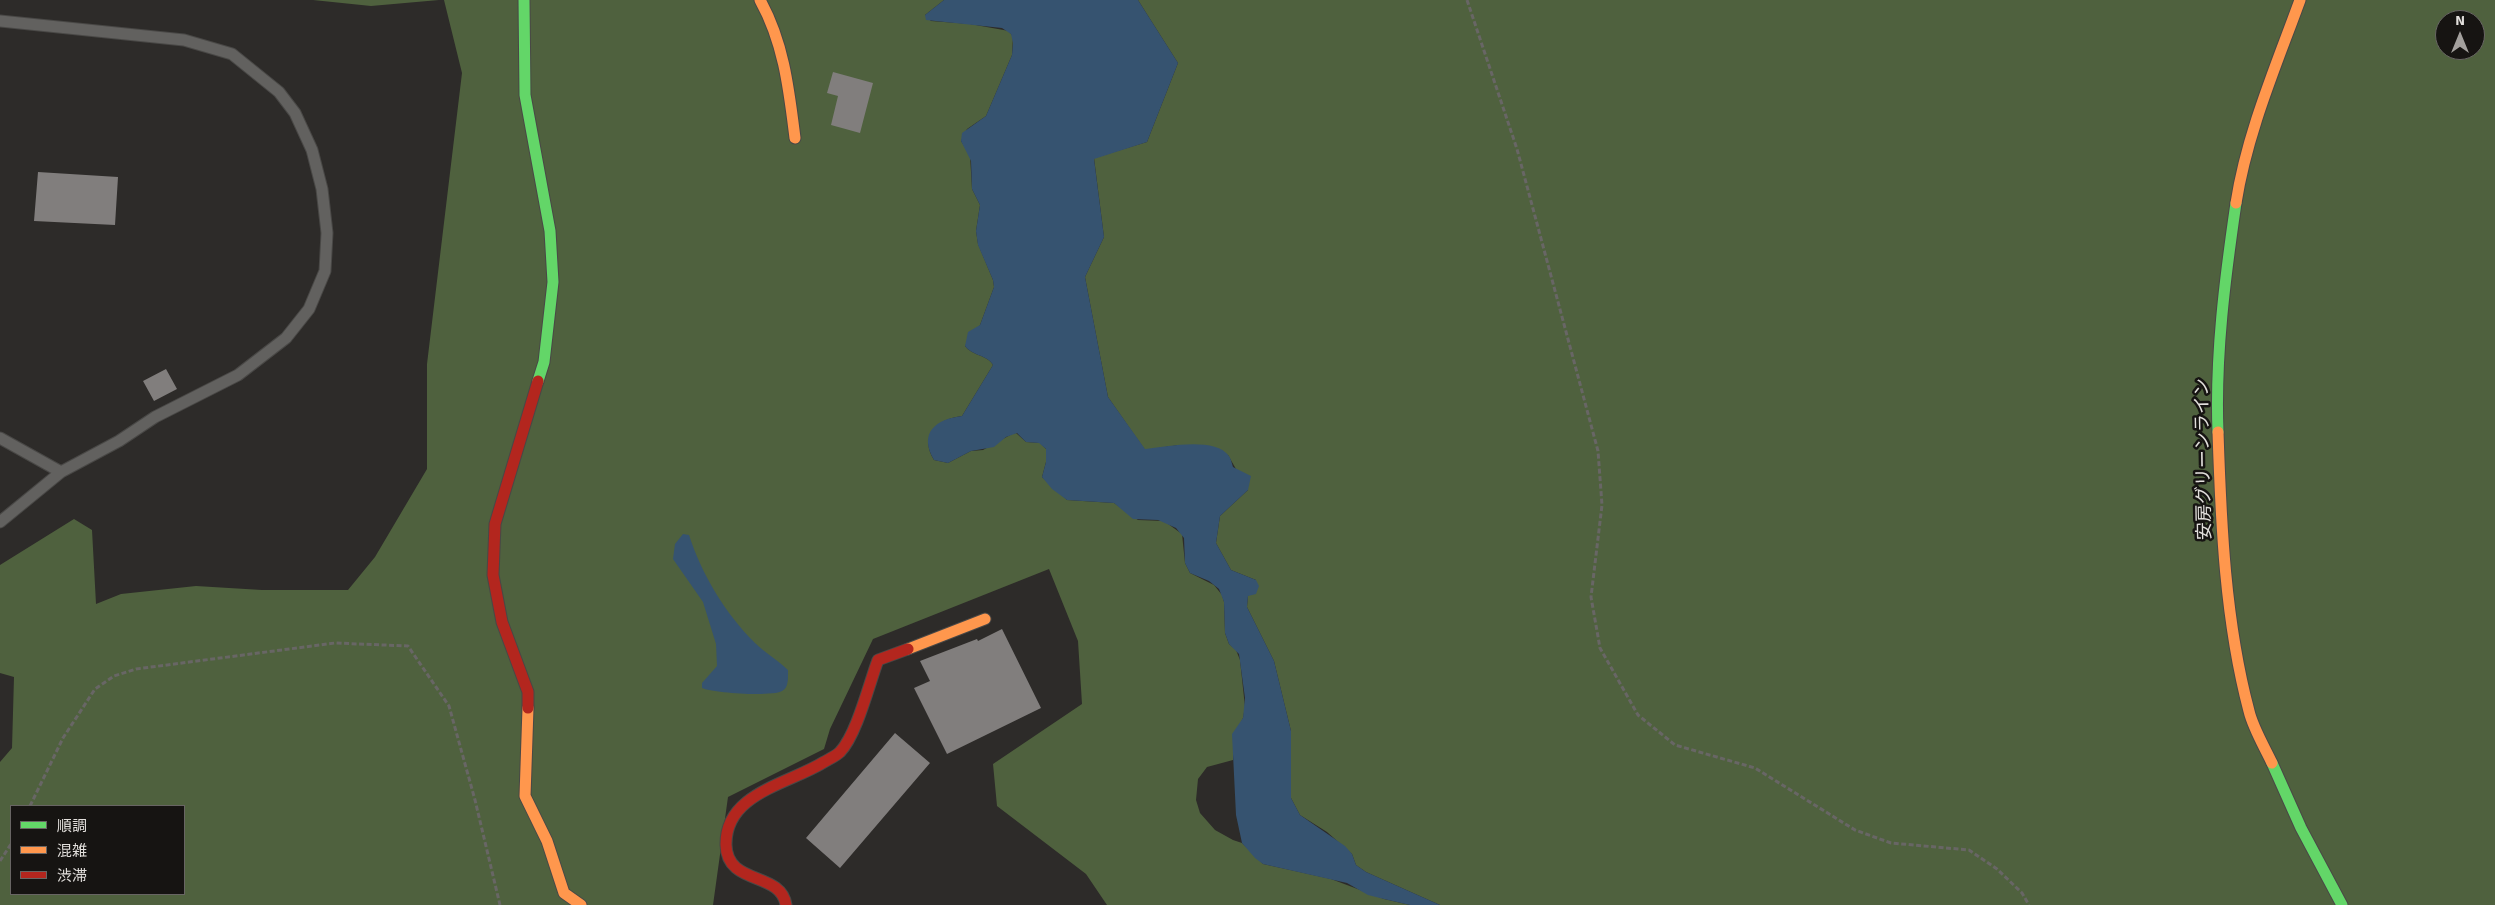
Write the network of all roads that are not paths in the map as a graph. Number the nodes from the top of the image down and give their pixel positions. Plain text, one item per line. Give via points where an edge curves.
1 (524, 0) edge
2 (760, 0) edge
3 (2300, 0) edge
4 (0, 22) edge
5 (795, 138) dead end
6 (0, 438) edge
7 (61, 472) junction
8 (0, 522) edge
9 (985, 619) dead end
10 (581, 905) edge
11 (786, 905) edge
12 (2342, 905) edge

1 - 10 street via 525,95 550,231 553,282 544,362 495,524 492,575 502,622 528,692 525,796 547,841 564,894
2 - 5 street via 778,35 788,78
3 - 12 street, 安房グリーンライン via 2269,84 2240,179 2227,263 2217,406 2221,526 2231,618 2249,712 2301,828
4 - 7 lane via 184,40 232,54 279,92 295,113 312,150 322,189 327,233 325,271 309,309 286,338 238,375 154,417 119,441
6 - 7 lane
7 - 8 lane
9 - 11 street via 878,660 854,727 840,752 810,770 756,794 733,814 726,845 730,861 742,874 772,884

